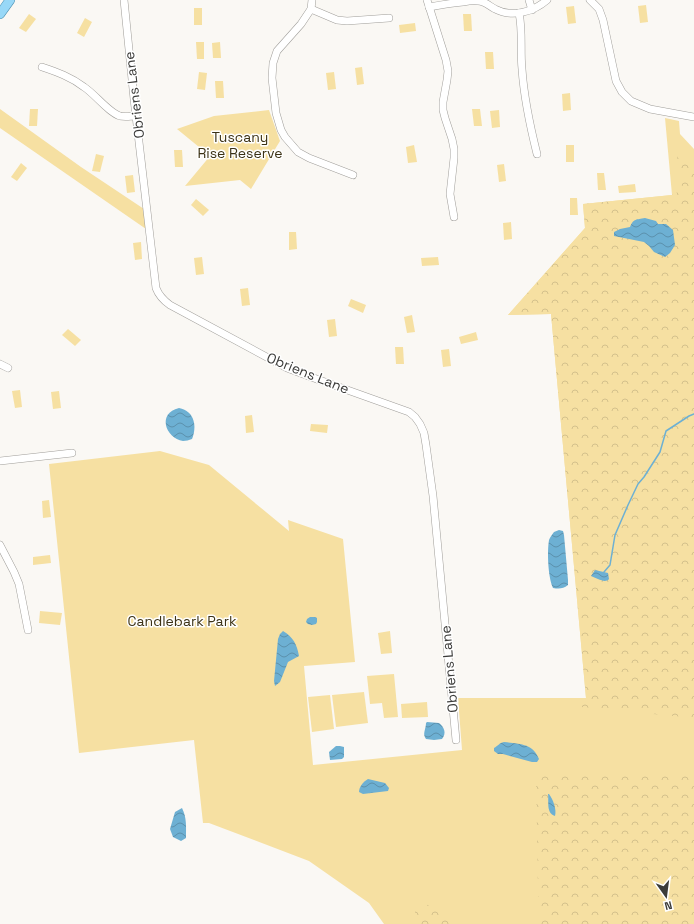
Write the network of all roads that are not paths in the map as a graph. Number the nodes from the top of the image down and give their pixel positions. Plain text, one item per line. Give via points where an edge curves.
1 (4, 0) edge
2 (10, 0) edge
3 (124, 0) edge
4 (312, 0) edge
5 (529, 0) edge
6 (547, 0) edge
7 (591, 0) edge
8 (428, 3) edge
9 (0, 6) edge
10 (311, 9) junction
11 (532, 10) junction
12 (519, 13) junction
13 (0, 14) edge
14 (390, 18) dead end
15 (42, 66) dead end
16 (136, 116) junction
17 (694, 117) edge
18 (537, 154) dead end
19 (353, 175) dead end
20 (454, 217) dead end
21 (0, 364) edge
22 (8, 368) dead end
23 (72, 453) dead end
24 (0, 461) edge
25 (0, 545) edge
26 (28, 630) dead end
27 (456, 740) dead end

1 - 9 main road
2 - 13 main road
3 - 16 street, Obriens Lane
4 - 10 street
5 - 11 street
6 - 11 street
7 - 17 street via 603,20 616,81 622,92 631,101 650,109
8 - 12 street via 445,4 476,0 496,9
8 - 20 street via 448,71 443,110 454,149 450,194
10 - 14 street via 337,20
10 - 19 street via 277,51 272,78 276,113 281,130 298,152
11 - 12 street
12 - 18 street via 523,80
15 - 16 street via 77,82 115,114 125,117
16 - 27 street, Obriens Lane via 156,288 163,301 287,368 404,410 412,414 420,424 424,433 433,496
21 - 22 street
23 - 24 street
25 - 26 street via 19,584

